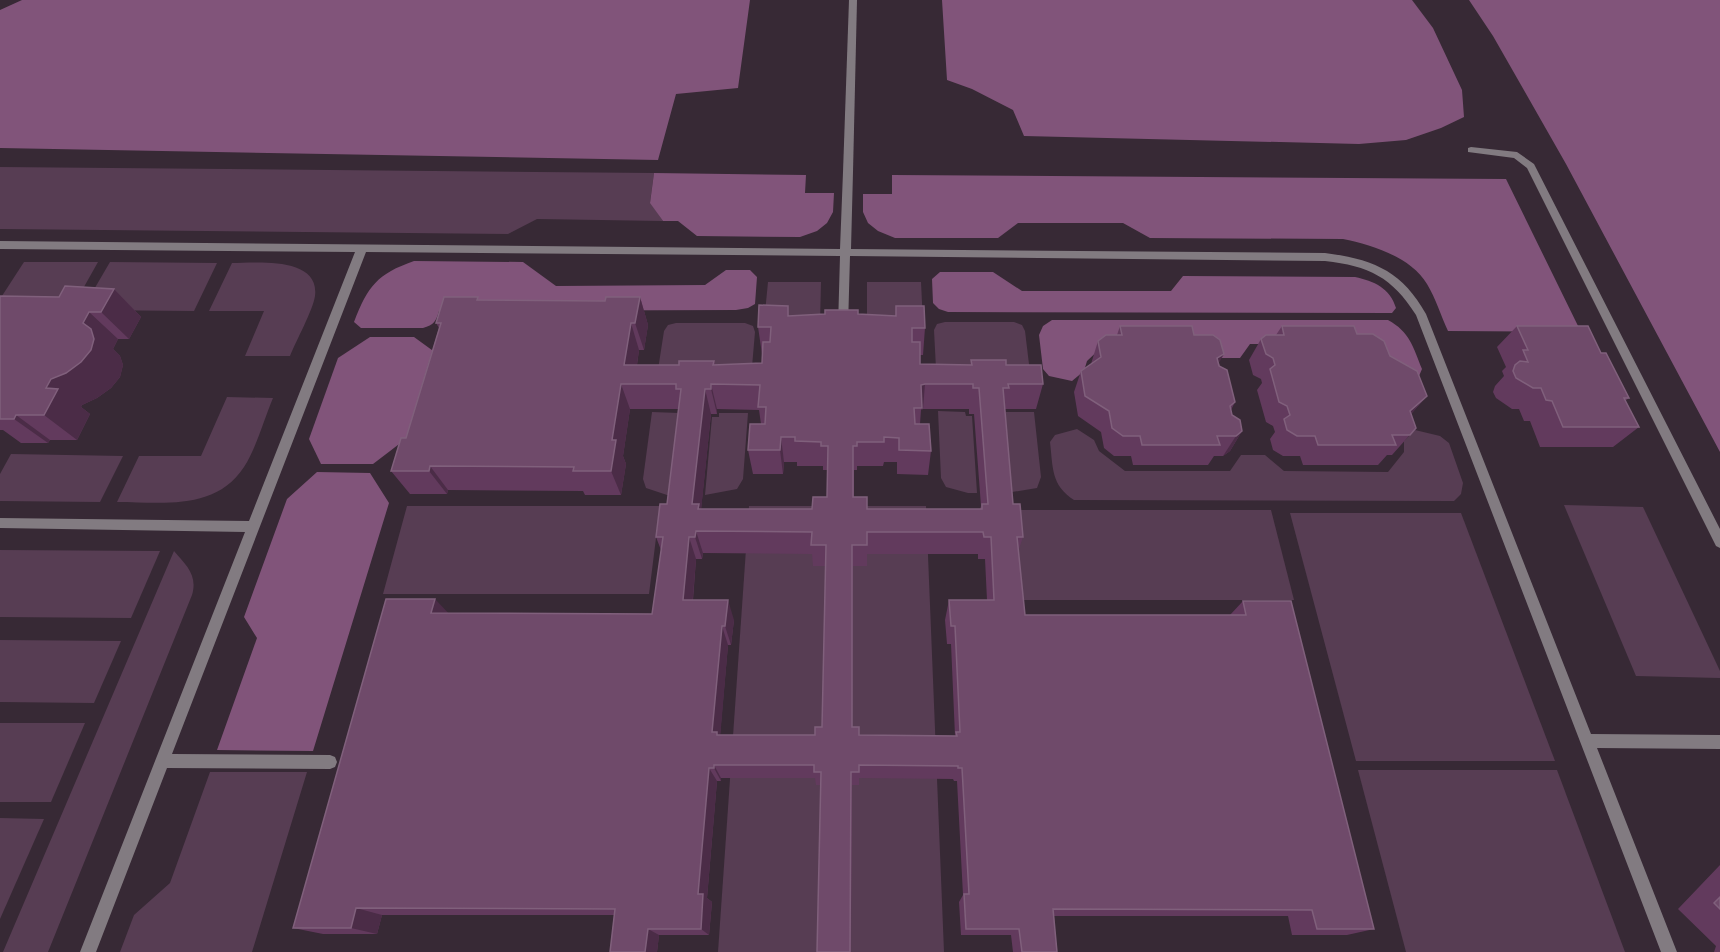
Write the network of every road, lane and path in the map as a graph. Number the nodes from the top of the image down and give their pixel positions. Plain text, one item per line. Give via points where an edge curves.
1 (853, 0) edge
2 (1472, 150) dead end
3 (0, 245) edge
4 (362, 248) junction
5 (844, 252) junction
6 (843, 329) edge
7 (0, 523) edge
8 (253, 527) junction
9 (1720, 542) edge
10 (1587, 741) junction
11 (1720, 742) edge
12 (162, 761) junction
13 (330, 762) dead end
14 (88, 952) edge
15 (1669, 952) edge

1 - 5 street
2 - 9 street via 1517,154 1531,166
3 - 4 street
4 - 5 street
4 - 8 street
5 - 6 street
5 - 10 street via 1325,257 1376,266 1393,277 1410,294 1421,314
7 - 8 street
8 - 12 street
10 - 11 street
10 - 15 street
12 - 13 street
12 - 14 street

